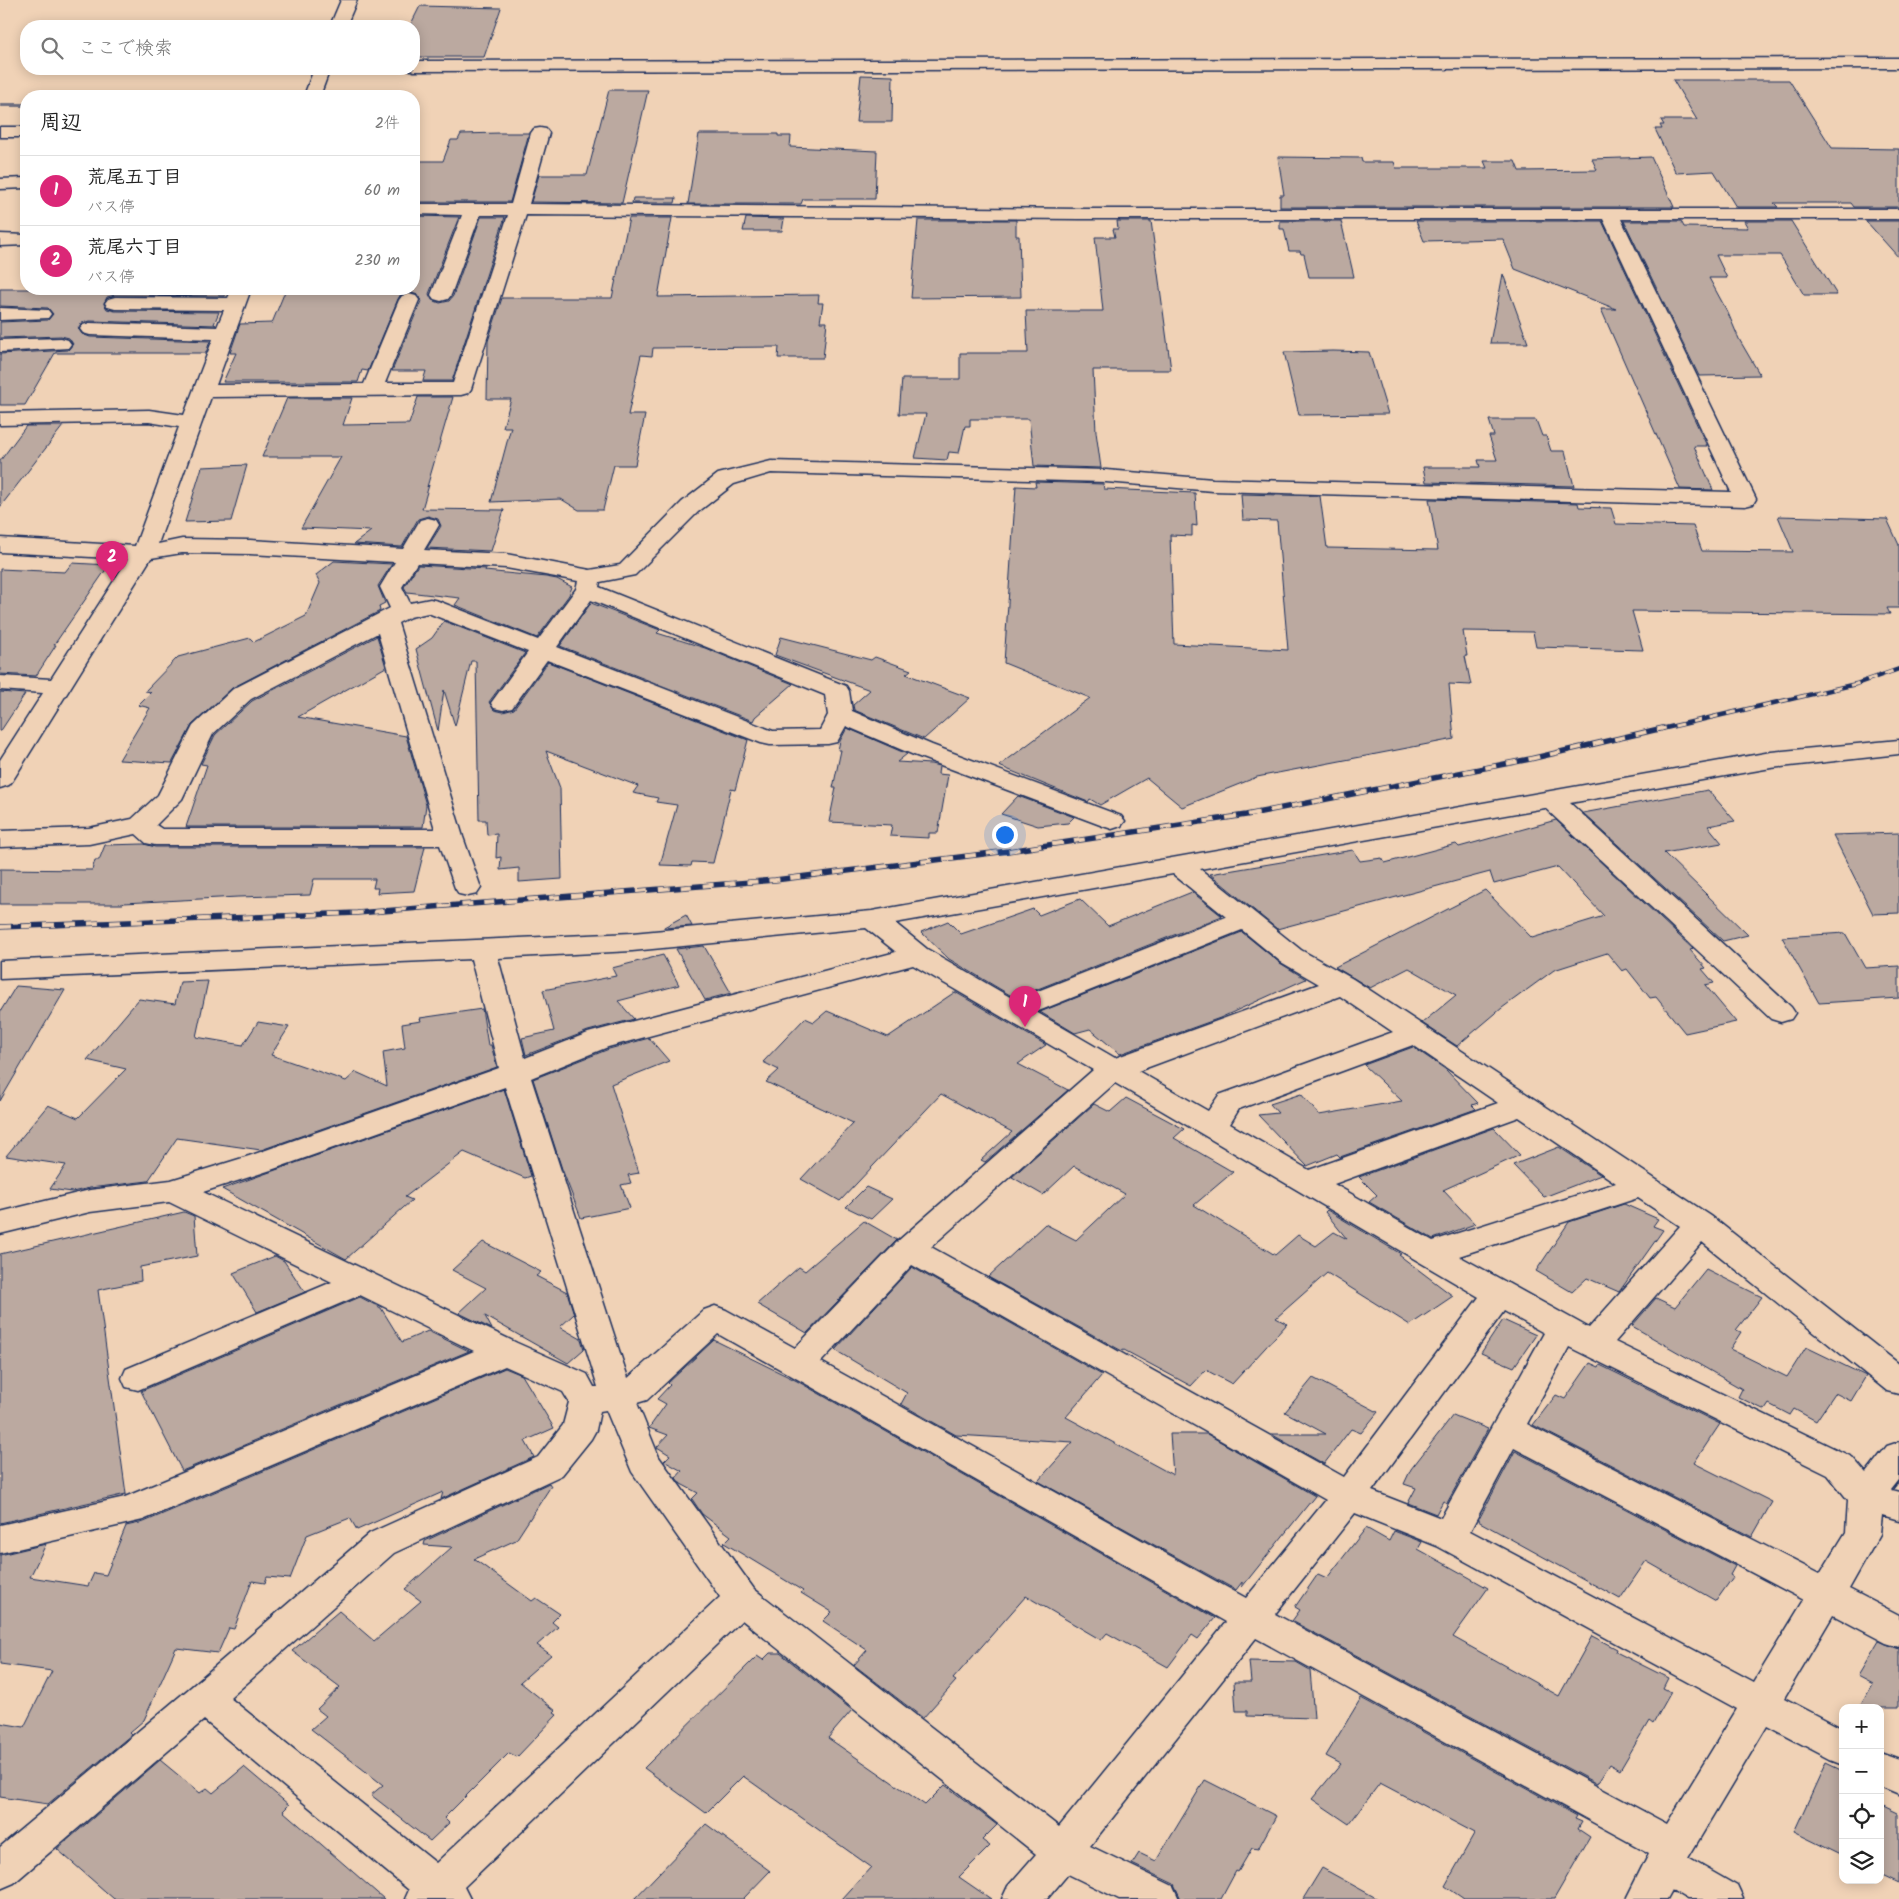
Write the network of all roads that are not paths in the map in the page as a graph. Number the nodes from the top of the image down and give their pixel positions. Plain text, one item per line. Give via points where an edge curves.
1 (348, 0) edge
2 (340, 20) edge
3 (1899, 63) edge
4 (420, 66) edge
5 (320, 75) edge
6 (314, 90) edge
7 (11, 117) dead end
8 (0, 132) edge
9 (20, 132) edge
10 (540, 134) dead end
11 (20, 183) edge
12 (0, 184) edge
13 (420, 209) edge
14 (473, 209) junction
15 (519, 209) junction
16 (1608, 214) junction
17 (1899, 214) edge
18 (0, 240) edge
19 (20, 240) edge
20 (441, 294) dead end
21 (238, 297) edge
22 (410, 300) dead end
23 (115, 303) dead end
24 (0, 314) edge
25 (42, 314) dead end
26 (90, 329) dead end
27 (225, 333) junction
28 (61, 344) dead end
29 (0, 346) edge
30 (372, 390) junction
31 (202, 391) junction
32 (0, 419) edge
33 (190, 422) junction
34 (428, 525) dead end
35 (0, 545) edge
36 (143, 553) junction
37 (410, 557) junction
38 (589, 584) junction
39 (395, 615) junction
40 (543, 650) junction
41 (0, 683) edge
42 (58, 687) junction
43 (503, 703) dead end
44 (840, 715) junction
45 (1899, 747) edge
46 (0, 780) edge
47 (1551, 799) junction
48 (1112, 821) dead end
49 (140, 826) junction
50 (450, 837) junction
51 (0, 839) edge
52 (1180, 866) junction
53 (468, 888) dead end
54 (872, 919) junction
55 (1246, 919) junction
56 (482, 950) junction
57 (918, 955) junction
58 (0, 970) edge
59 (1343, 985) junction
60 (1013, 1011) junction
61 (1781, 1013) dead end
62 (1415, 1034) junction
63 (1113, 1069) junction
64 (515, 1073) junction
65 (1523, 1105) junction
66 (1212, 1127) junction
67 (1307, 1182) junction
68 (1642, 1185) junction
69 (173, 1191) junction
70 (0, 1222) edge
71 (1700, 1224) junction
72 (909, 1249) junction
73 (1430, 1254) junction
74 (360, 1282) junction
75 (1499, 1294) junction
76 (1563, 1329) junction
77 (1593, 1345) junction
78 (506, 1352) junction
79 (799, 1365) junction
80 (138, 1378) dead end
81 (1899, 1382) edge
82 (602, 1399) junction
83 (1507, 1429) junction
84 (1899, 1455) edge
85 (1349, 1496) junction
86 (1883, 1502) edge
87 (1449, 1536) junction
88 (0, 1539) edge
89 (1826, 1593) junction
90 (742, 1599) junction
91 (1251, 1618) junction
92 (1899, 1632) edge
93 (204, 1698) junction
94 (1760, 1702) junction
95 (1839, 1746) edge
96 (1884, 1770) edge
97 (1899, 1778) edge
98 (1062, 1852) junction
99 (1669, 1856) junction
100 (0, 1871) edge
101 (437, 1895) edge
102 (1022, 1899) edge
103 (1159, 1899) edge
104 (1646, 1899) edge
105 (1724, 1899) edge

1 - 2 street
3 - 4 street
5 - 6 street
7 - 8 street
8 - 9 street
10 - 15 street
11 - 12 street
13 - 14 street
14 - 15 street
14 - 20 street
15 - 16 street
15 - 30 street via 461,389
16 - 17 street
16 - 38 street via 1745,500 1213,485 1106,476 771,467 726,479 690,507 628,570
18 - 19 street
21 - 23 street
21 - 27 street
22 - 30 street
24 - 25 street
26 - 27 street
27 - 31 street
28 - 29 street
30 - 31 street
31 - 33 street
32 - 33 street via 148,416
33 - 36 street
34 - 37 street
35 - 36 street
36 - 37 street via 192,546
36 - 42 street
37 - 38 street via 506,561
37 - 39 street via 391,586
38 - 40 street
38 - 44 street via 837,691
39 - 40 street via 430,606
39 - 49 street via 242,694 202,731 170,799
39 - 50 street
40 - 43 street
40 - 44 street via 770,738 828,737
41 - 42 street
42 - 46 street
44 - 48 street
45 - 47 street via 1771,760
47 - 52 street
47 - 61 street
49 - 50 street via 154,837
49 - 51 street via 89,836
50 - 53 street
52 - 54 street
52 - 55 street
54 - 56 street via 632,942
54 - 57 street
55 - 59 street via 1291,956
55 - 60 street
56 - 58 street
56 - 64 street
57 - 60 street
57 - 64 street via 598,1040
59 - 62 street
59 - 63 street
60 - 63 street
62 - 65 street
62 - 66 street via 1229,1102
63 - 66 street
63 - 72 street
64 - 69 street
64 - 82 street
65 - 67 street
65 - 68 street
66 - 67 street
67 - 73 street
68 - 71 street
68 - 73 street
69 - 70 street via 90,1201
69 - 74 street
71 - 77 street
71 - 81 street
72 - 79 street
72 - 85 street
73 - 75 street
74 - 78 street
74 - 80 street
75 - 76 street
75 - 85 street
76 - 77 street
76 - 83 street
77 - 86 street via 1840,1466
78 - 82 street
78 - 88 street via 130,1510
79 - 82 street via 715,1318 634,1391
79 - 91 street
82 - 90 street
82 - 93 street via 550,1466 382,1543
83 - 87 street
83 - 89 street
84 - 86 street
85 - 87 street
85 - 91 street
86 - 89 street
87 - 94 street
89 - 92 street
89 - 94 street
90 - 98 street
90 - 101 street
91 - 98 street
91 - 99 street
93 - 100 street
93 - 101 street
94 - 95 street
94 - 99 street
96 - 97 street
98 - 102 street
98 - 103 street
99 - 104 street
99 - 105 street

